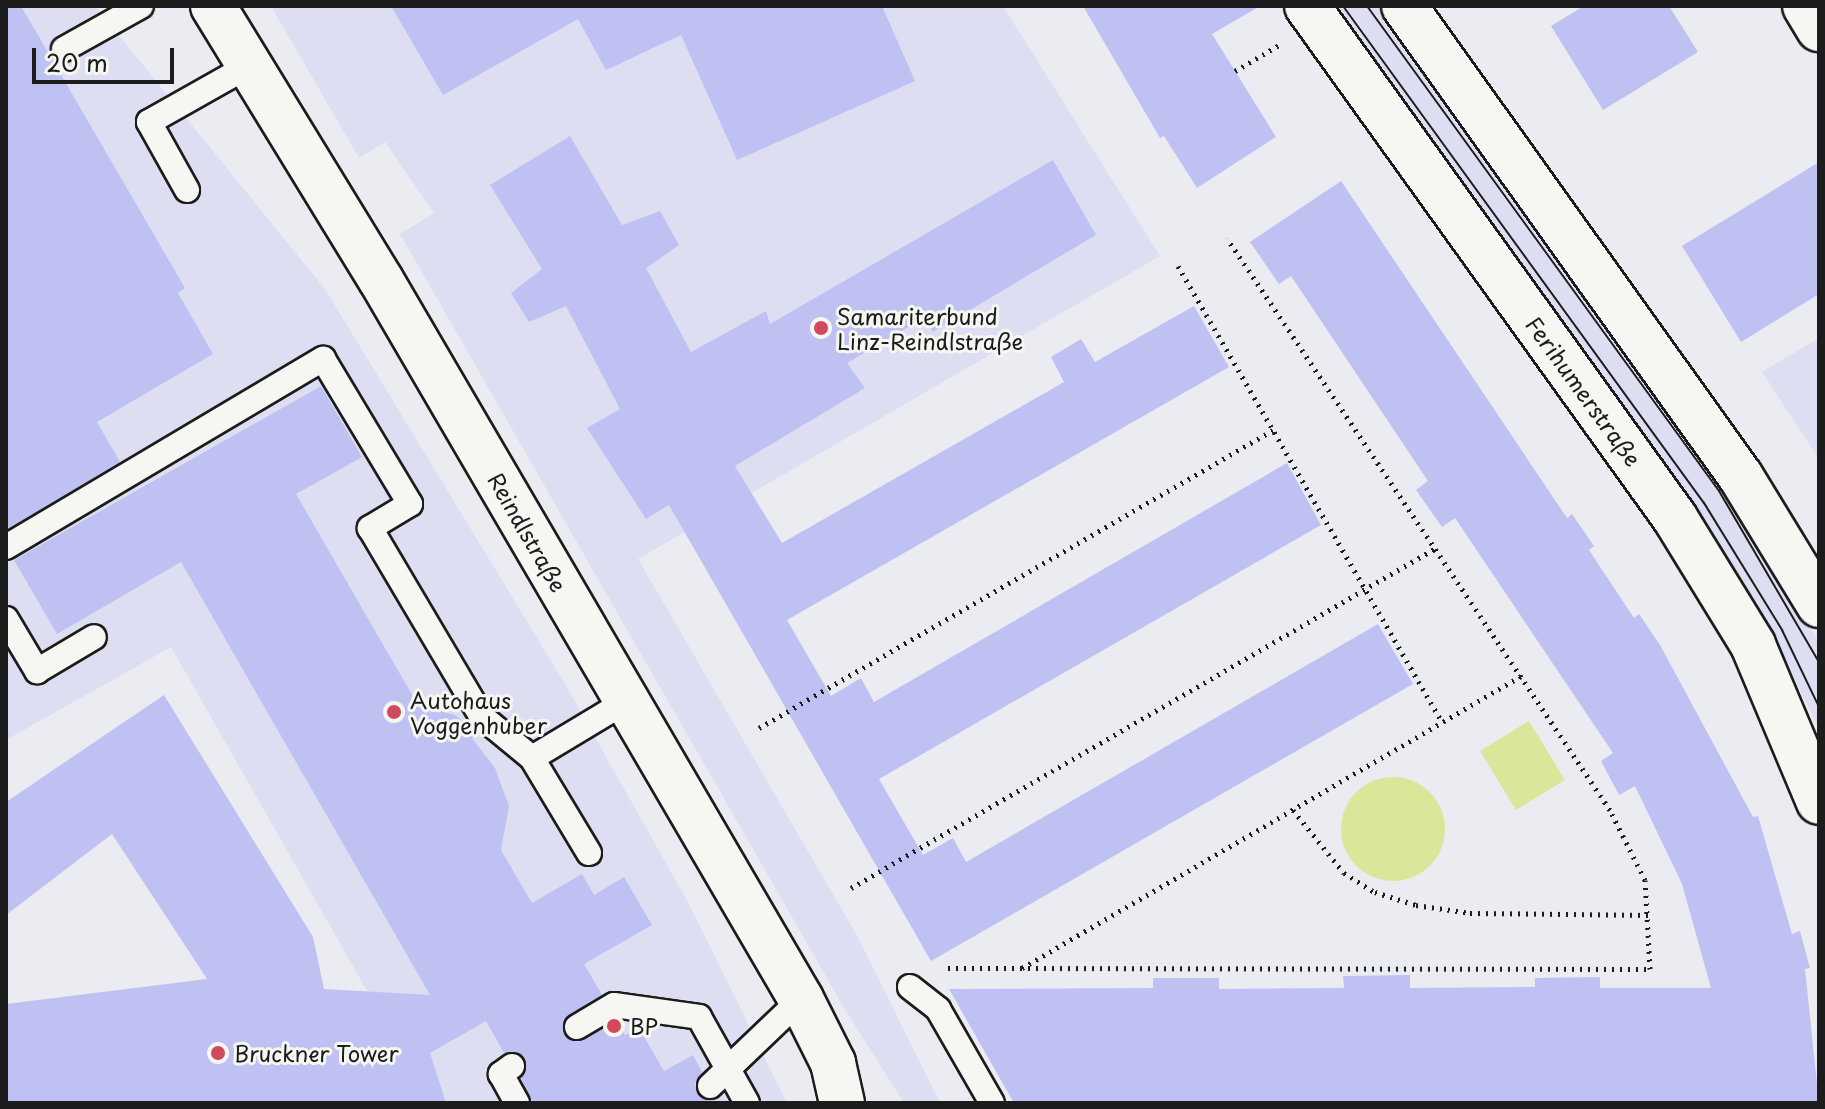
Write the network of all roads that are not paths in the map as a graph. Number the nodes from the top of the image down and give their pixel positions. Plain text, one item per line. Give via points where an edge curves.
1 (141, 6) edge
2 (213, 6) edge
3 (1404, 6) edge
4 (1805, 6) edge
5 (1298, 22) edge
6 (1819, 29) edge
7 (64, 49) dead end
8 (250, 65) junction
9 (187, 190) dead end
10 (6, 547) edge
11 (1819, 605) edge
12 (6, 619) edge
13 (94, 637) dead end
14 (627, 701) junction
15 (532, 758) junction
16 (1819, 802) edge
17 (589, 853) dead end
18 (910, 987) road end
19 (801, 999) junction
20 (577, 1027) dead end
21 (728, 1068) junction
22 (506, 1070) dead end
23 (837, 1083) edge
24 (710, 1086) dead end
25 (517, 1103) edge
26 (747, 1103) edge
27 (868, 1103) edge
28 (992, 1103) edge

1 - 7 lane
2 - 8 street, Reindlstraße
3 - 11 street via 1741,477
4 - 6 street
5 - 16 street, Ferihumerstraße via 1675,518 1753,645
8 - 9 lane via 149,122
8 - 14 street, Reindlstraße
10 - 15 lane via 323,359 410,504 370,528 481,716
12 - 13 lane via 37,671
14 - 15 lane
14 - 19 street, Reindlstraße
15 - 17 lane
18 - 28 lane via 938,1009
19 - 21 lane
19 - 23 street, Reindlstraße
20 - 21 lane via 614,1005 699,1017
21 - 24 lane
21 - 26 lane
22 - 25 lane
23 - 27 street, Reindlstraße

